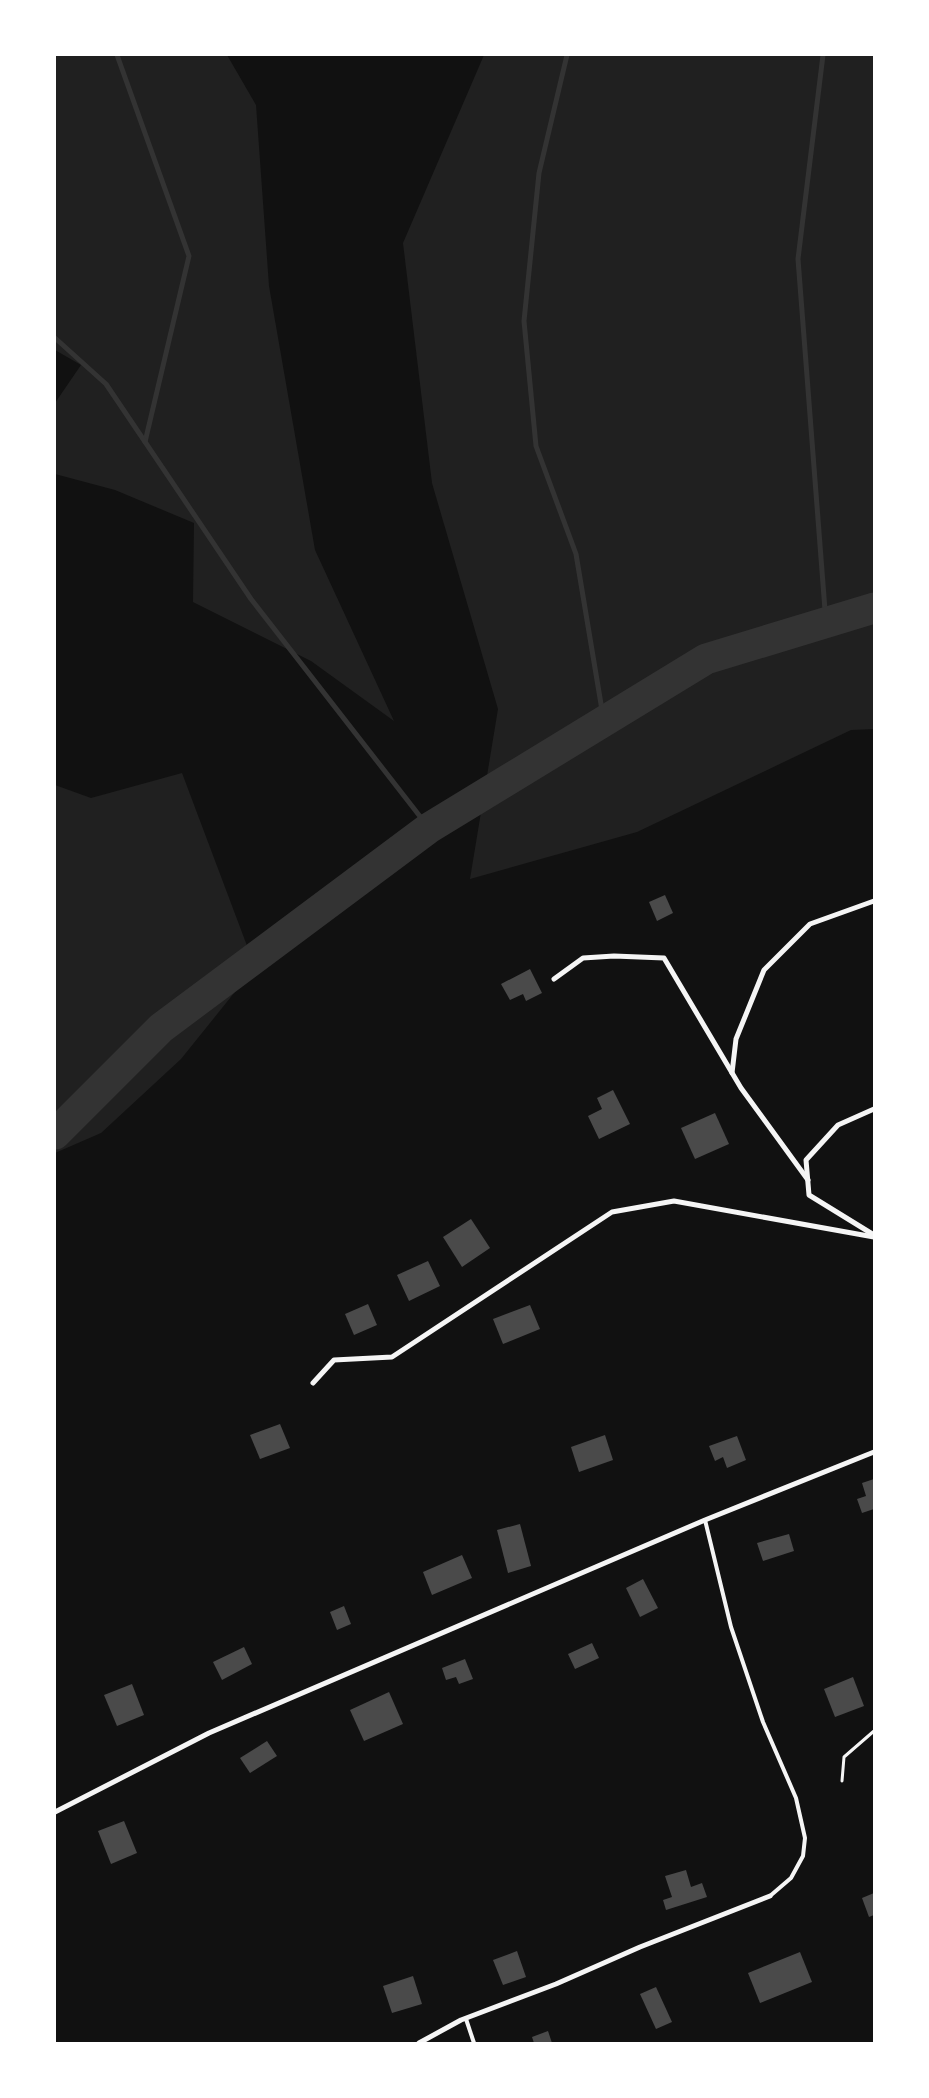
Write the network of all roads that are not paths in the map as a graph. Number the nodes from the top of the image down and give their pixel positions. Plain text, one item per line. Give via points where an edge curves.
1 (874, 901) edge
2 (554, 979) dead end
3 (732, 1073) junction
4 (874, 1110) edge
5 (808, 1180) junction
6 (874, 1236) edge
7 (313, 1383) dead end
8 (874, 1452) edge
9 (705, 1520) junction
10 (55, 1812) edge
11 (770, 1896) joint
12 (466, 2019) junction
13 (419, 2043) edge
14 (474, 2043) edge

1 - 3 street via 810,924 764,970 736,1039
2 - 3 street via 584,958 664,958
3 - 5 street
4 - 5 street via 838,1125 806,1160
5 - 6 street via 809,1195
6 - 7 street via 674,1201 612,1212 392,1357 334,1360
8 - 9 street
9 - 10 street via 209,1733
9 - 11 lane via 731,1627 763,1722 796,1798 805,1838 803,1856 791,1878
11 - 12 street
12 - 13 street
12 - 14 lane

